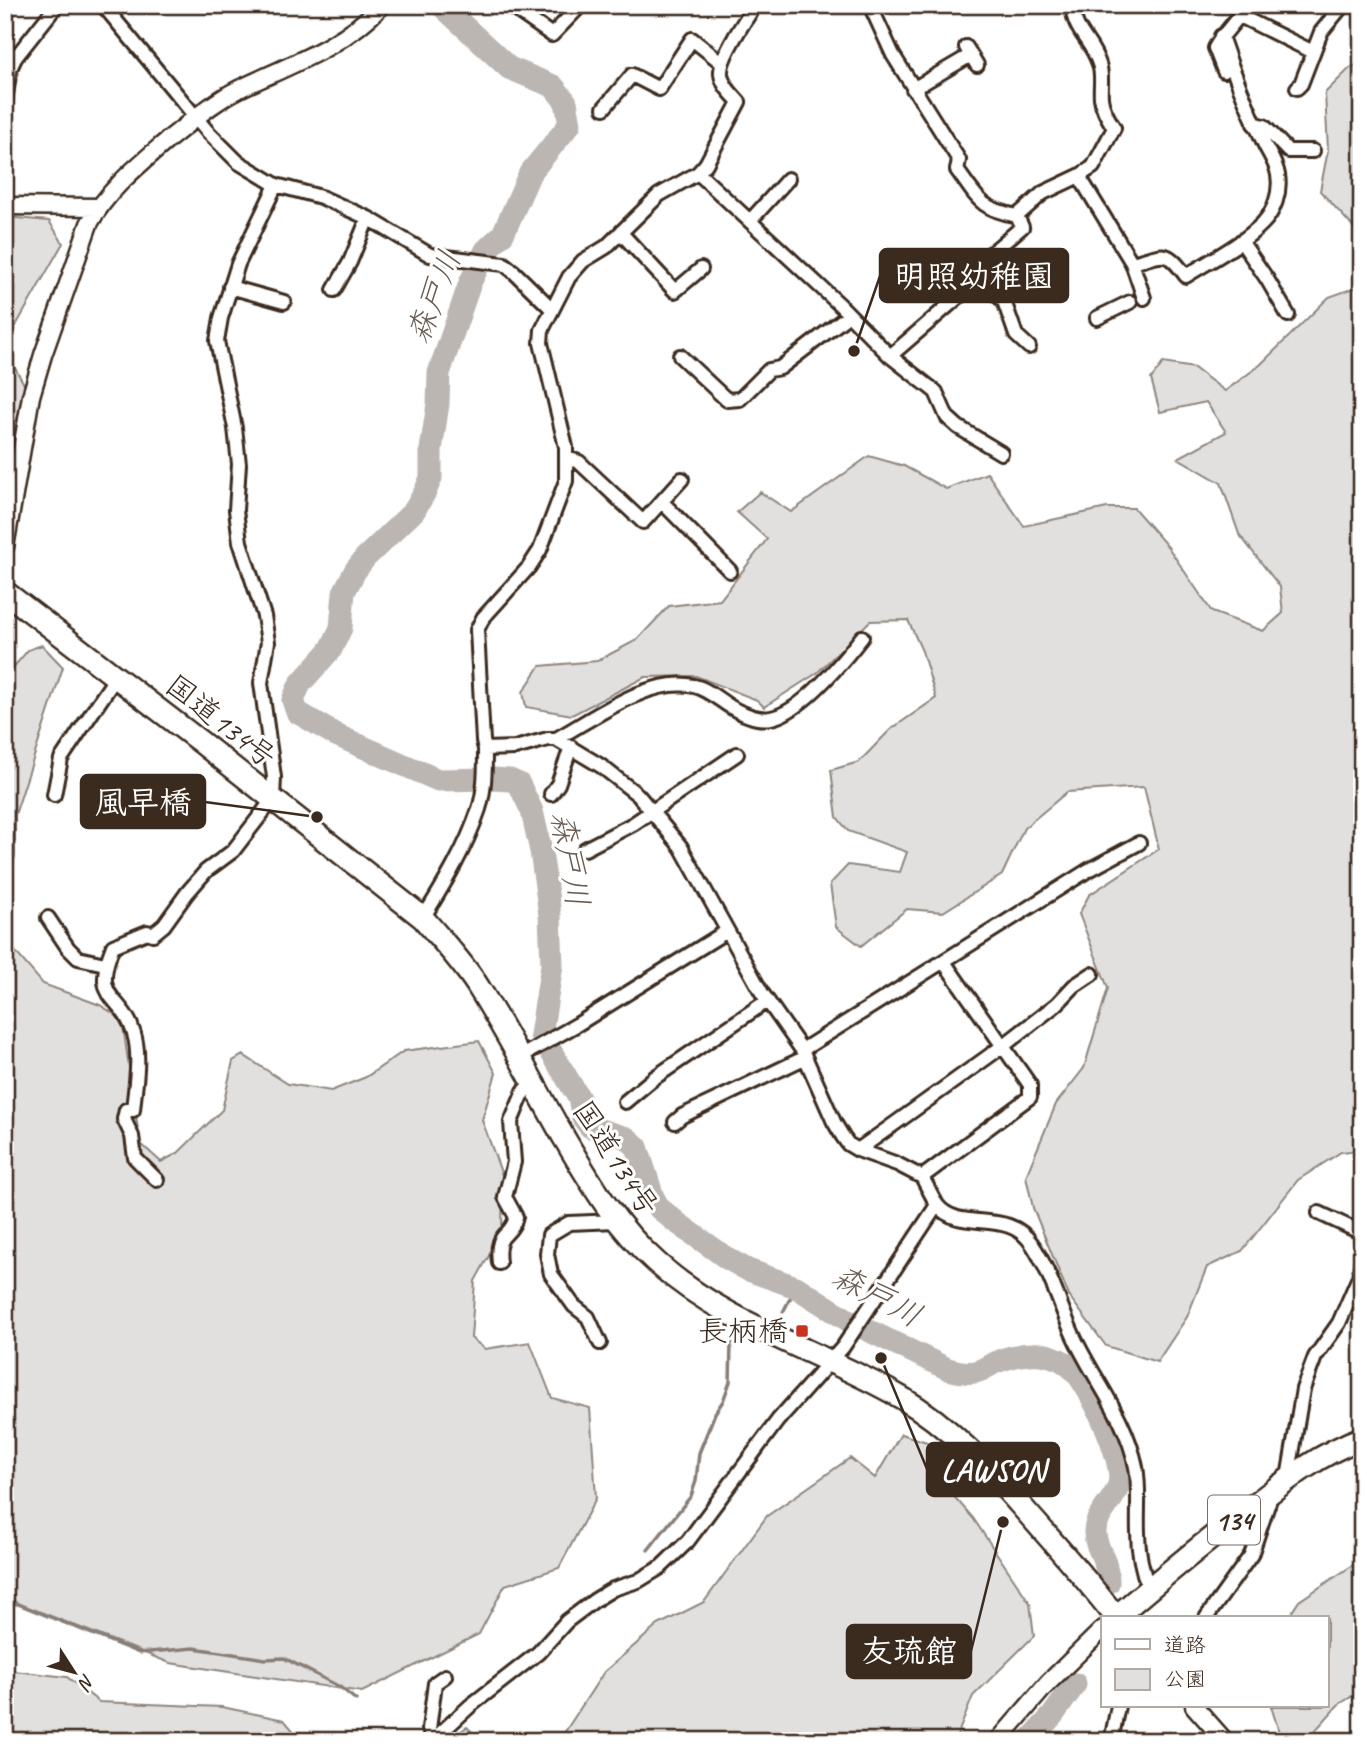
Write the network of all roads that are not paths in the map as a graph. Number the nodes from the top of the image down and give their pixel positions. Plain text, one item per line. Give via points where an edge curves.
1 (57, 5) edge
2 (103, 5) edge
3 (382, 5) edge
4 (509, 5) edge
5 (581, 5) edge
6 (755, 5) edge
7 (870, 5) edge
8 (1072, 5) edge
9 (1343, 5) edge
10 (1243, 10) edge
11 (1313, 52) junction
12 (972, 55) dead end
13 (722, 63) junction
14 (1297, 88) dead end
15 (913, 89) junction
16 (5, 101) edge
17 (604, 108) dead end
18 (196, 117) junction
19 (1257, 124) junction
20 (1312, 151) dead end
21 (698, 173) junction
22 (1079, 176) junction
23 (788, 179) dead end
24 (276, 185) junction
25 (5, 206) edge
26 (98, 207) junction
27 (1017, 216) junction
28 (368, 218) junction
29 (750, 221) junction
30 (621, 233) junction
31 (1241, 241) junction
32 (1132, 263) junction
33 (701, 269) dead end
34 (978, 280) junction
35 (230, 287) junction
36 (334, 290) dead end
37 (1144, 298) dead end
38 (284, 302) dead end
39 (1130, 302) dead end
40 (552, 309) junction
41 (849, 315) junction
42 (1288, 315) dead end
43 (1097, 318) dead end
44 (1029, 347) dead end
45 (680, 356) dead end
46 (890, 356) junction
47 (1001, 453) dead end
48 (567, 458) junction
49 (682, 479) dead end
50 (662, 502) junction
51 (5, 547) edge
52 (730, 571) dead end
53 (5, 592) edge
54 (862, 637) dead end
55 (116, 677) junction
56 (556, 739) junction
57 (571, 747) junction
58 (485, 749) junction
59 (737, 754) dead end
60 (551, 794) dead end
61 (54, 795) dead end
62 (273, 799) junction
63 (653, 811) junction
64 (1139, 843) dead end
65 (585, 849) dead end
66 (48, 918) dead end
67 (423, 918) junction
68 (727, 931) junction
69 (944, 962) junction
70 (106, 964) junction
71 (1092, 974) dead end
72 (767, 1001) junction
73 (1003, 1046) junction
74 (803, 1054) junction
75 (518, 1058) junction
76 (532, 1081) junction
77 (625, 1102) dead end
78 (675, 1122) dead end
79 (858, 1150) junction
80 (922, 1177) junction
81 (157, 1180) dead end
82 (937, 1205) junction
83 (1319, 1213) dead end
84 (616, 1221) junction
85 (1362, 1233) edge
86 (1362, 1260) edge
87 (499, 1264) dead end
88 (600, 1343) dead end
89 (832, 1361) junction
90 (1362, 1438) edge
91 (1281, 1484) junction
92 (1149, 1589) junction
93 (1109, 1616) edge
94 (1118, 1616) edge
95 (1207, 1616) edge
96 (1101, 1632) edge
97 (445, 1676) dead end
98 (1118, 1708) edge
99 (1196, 1708) edge
100 (434, 1739) edge
101 (998, 1741) edge
102 (1111, 1741) edge
103 (1225, 1741) edge

1 - 16 street via 15,58
2 - 18 street
3 - 18 main road via 325,50 237,90
4 - 5 street via 552,35
6 - 13 street
7 - 15 street
8 - 22 street via 1077,30 1089,41 1101,69 1101,97 1114,128 1093,167
9 - 11 street via 1321,32
10 - 11 street
10 - 19 street via 1215,48 1247,123
11 - 14 street
12 - 15 street
13 - 17 street via 692,39 659,89 632,75
13 - 21 street via 725,86 739,102
15 - 27 street via 959,160 957,170 982,204
18 - 24 street via 238,162
18 - 26 main road via 114,187
19 - 20 street via 1289,151
19 - 31 street via 1273,160 1279,192 1262,223
21 - 29 street
21 - 30 street via 659,195
22 - 27 street via 1043,193
22 - 32 street
23 - 29 street
24 - 28 street via 321,197
24 - 35 street
25 - 26 main road
26 - 51 main road via 31,396
27 - 34 street via 1022,227 982,261
28 - 36 street
28 - 40 street via 430,255 499,263
29 - 41 street
30 - 33 street via 676,291
30 - 40 street via 583,261
31 - 32 street via 1186,276 1165,254
31 - 42 street
32 - 37 street
34 - 44 street via 1004,301 1016,335
34 - 46 street
35 - 38 street
35 - 62 street via 216,341 235,428 240,542 268,642 261,683 275,778
39 - 43 street
40 - 48 street via 541,343
41 - 45 street via 780,368 769,370 740,399 727,400
41 - 46 street
46 - 47 street via 936,392 947,417 958,427
48 - 50 street via 579,462 643,522
48 - 58 street via 566,481 540,550 477,630
49 - 50 street
50 - 52 street
53 - 55 highway, 国道134号
54 - 56 street via 829,677 774,718 758,719 737,711 695,685 670,686 615,703
55 - 61 street via 61,759
55 - 62 highway, 国道134号
56 - 57 street
56 - 58 street
57 - 60 street
57 - 63 street via 622,782
58 - 67 street via 479,808 456,861
59 - 63 street
62 - 67 highway, 国道134号
62 - 70 street via 233,851 206,871 164,925 153,934 147,932 113,946
63 - 65 street
63 - 68 street via 681,847
64 - 69 street
66 - 70 street via 78,957
67 - 75 highway, 国道134号 via 467,971
68 - 72 street
68 - 75 street
69 - 73 street
69 - 74 street
70 - 81 street via 104,981 135,1036 133,1110 125,1110 124,1119 135,1158
71 - 73 street
72 - 74 street
72 - 77 street
73 - 79 street
73 - 80 street via 1030,1085 1030,1097
74 - 78 street
74 - 79 street via 834,1122 848,1144
75 - 76 highway, 国道134号
76 - 84 highway, 国道134号
76 - 87 street via 511,1122 514,1162 505,1197 516,1217 497,1247
79 - 80 street
80 - 82 street
82 - 89 street
82 - 92 street via 959,1218 1009,1224 1032,1244 1074,1339 1109,1397 1128,1440 1136,1469 1143,1575
83 - 85 street
84 - 88 street via 569,1223 549,1235 551,1274 588,1317
84 - 89 highway, 国道134号 via 656,1262 714,1305
86 - 91 street via 1339,1323 1315,1357 1303,1389
89 - 93 highway, 国道134号 via 925,1412 965,1446 1079,1570
89 - 100 street via 778,1420 688,1541 661,1567 595,1600
90 - 91 highway, 134 via 1318,1458
91 - 92 highway, 134
91 - 95 street via 1251,1555
92 - 94 highway, 134
96 - 101 main road
97 - 100 street via 435,1683 429,1729
98 - 102 street
99 - 103 main road

